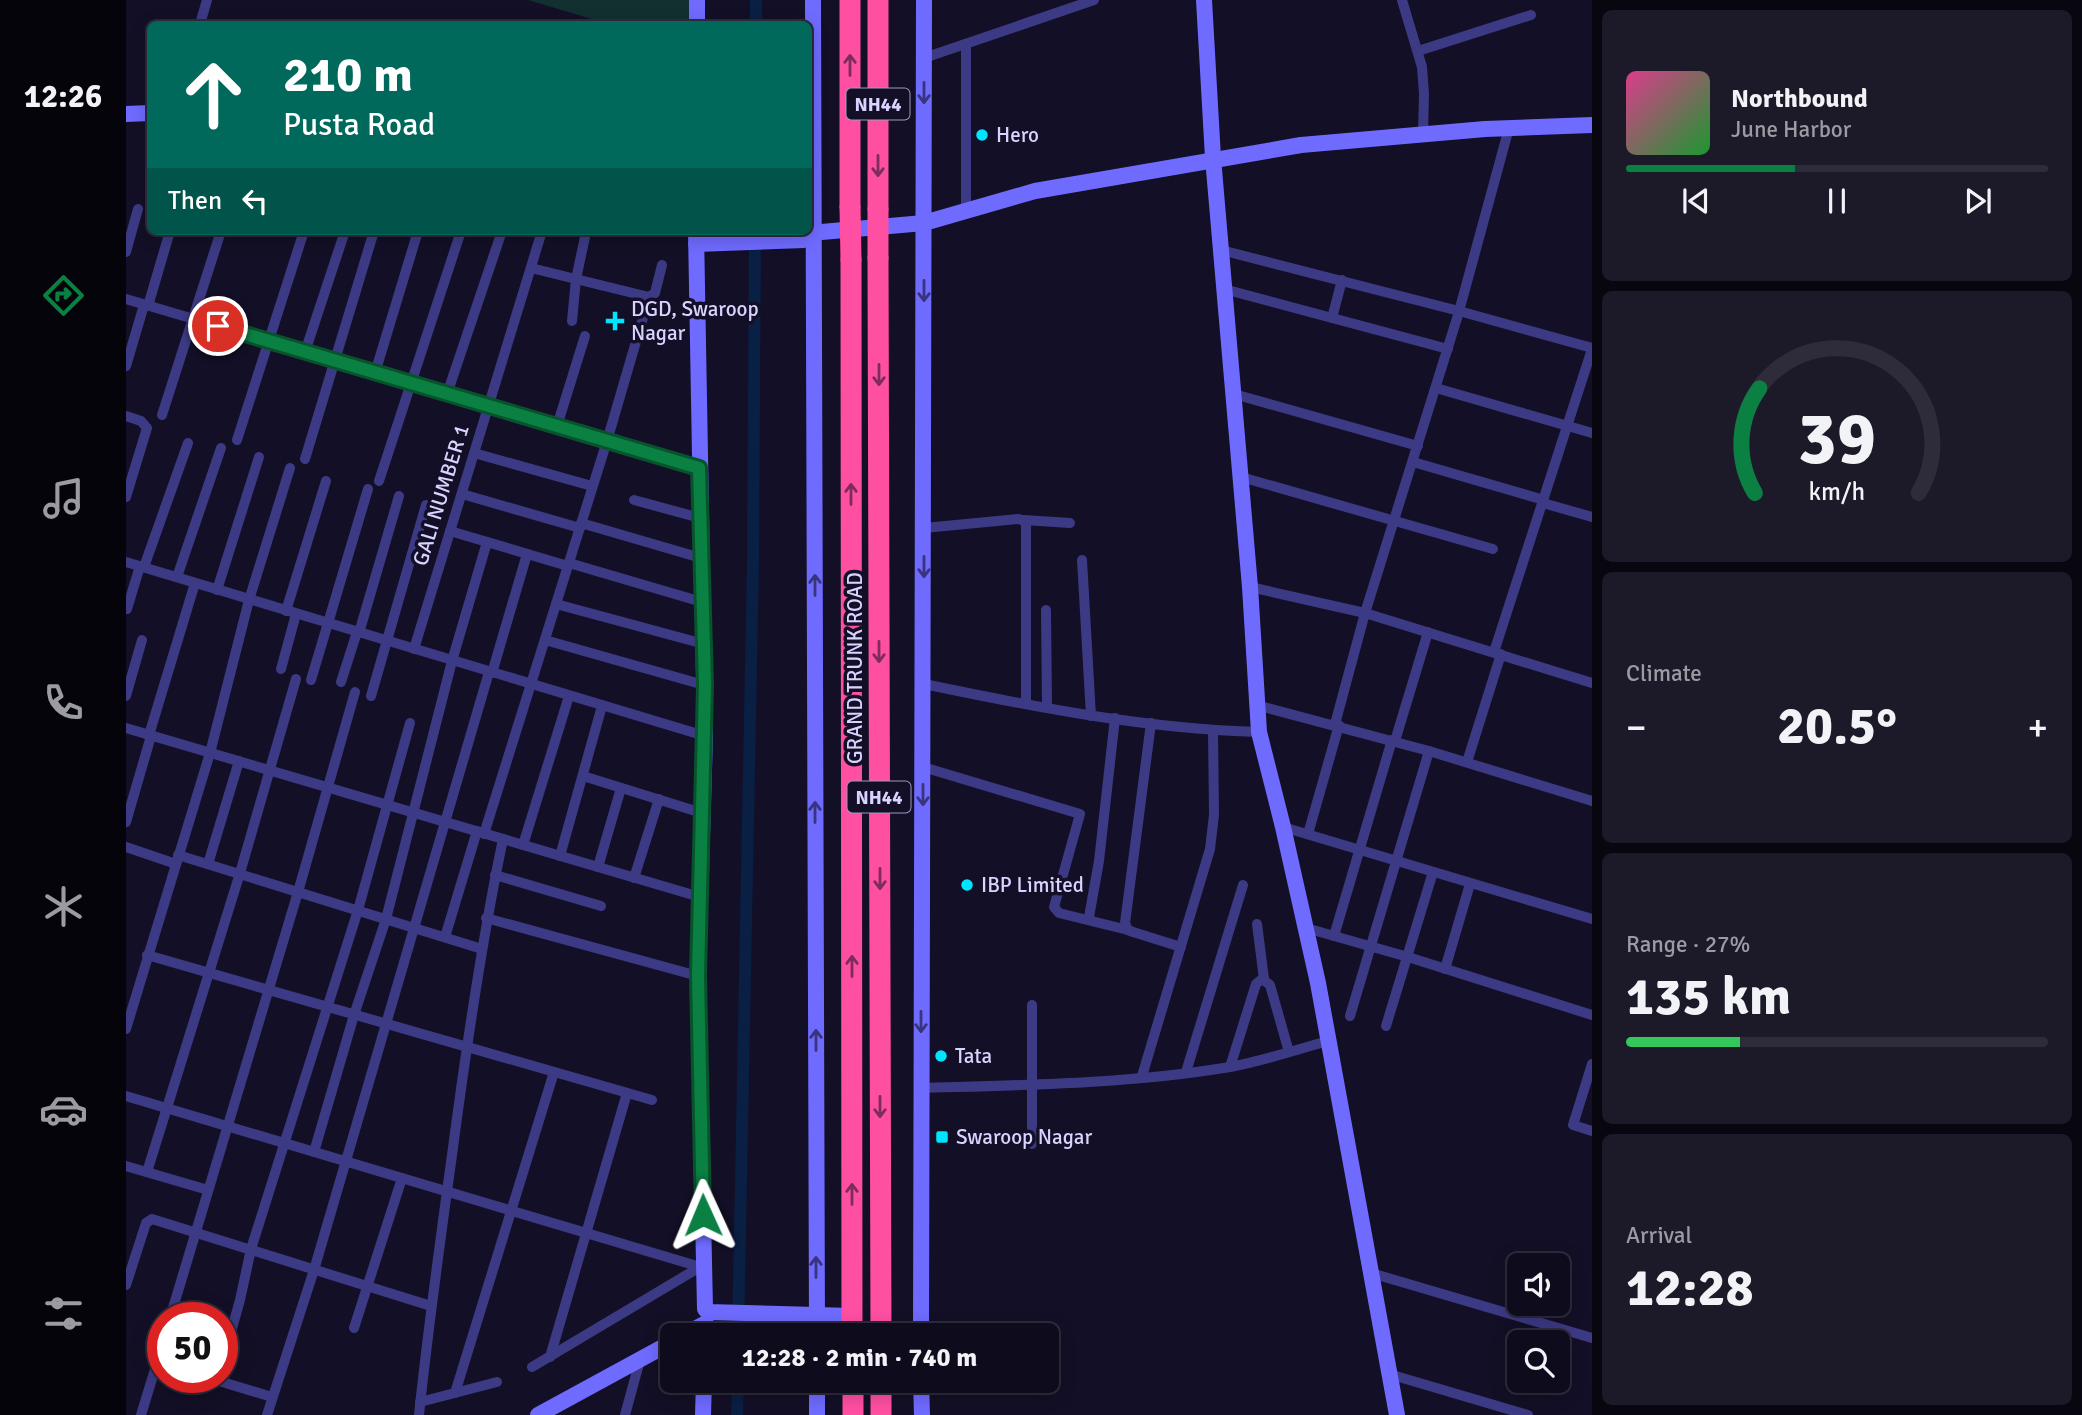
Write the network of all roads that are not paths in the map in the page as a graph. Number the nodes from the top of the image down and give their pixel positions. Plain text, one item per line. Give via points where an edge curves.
1 (207, 0) edge
2 (697, 0) edge
3 (813, 0) edge
4 (850, 0) edge
5 (878, 0) edge
6 (924, 0) edge
7 (1094, 0) edge
8 (1204, 0) edge
9 (1402, 0) edge
10 (1531, 15) dead end
11 (201, 21) edge
12 (697, 21) edge
13 (966, 44) junction
14 (1418, 51) junction
15 (924, 58) junction
16 (812, 81) edge
17 (147, 113) edge
18 (126, 114) edge
19 (1592, 125) edge
20 (1509, 128) junction
21 (1423, 134) junction
22 (1213, 159) junction
23 (138, 209) dead end
24 (966, 211) junction
25 (924, 223) junction
26 (812, 232) edge
27 (169, 235) edge
28 (220, 235) edge
29 (303, 235) edge
30 (344, 235) edge
31 (373, 235) edge
32 (417, 235) edge
33 (460, 235) edge
34 (501, 235) edge
35 (541, 235) edge
36 (808, 235) edge
37 (810, 235) edge
38 (585, 237) dead end
39 (696, 237) edge
40 (1221, 250) junction
41 (126, 252) edge
42 (662, 265) dead end
43 (531, 268) junction
44 (576, 279) junction
45 (1342, 281) junction
46 (1224, 289) junction
47 (649, 297) junction
48 (126, 299) edge
49 (146, 305) junction
50 (1459, 311) junction
51 (1332, 318) junction
52 (192, 319) junction
53 (572, 321) dead end
54 (585, 336) dead end
55 (268, 341) junction
56 (1448, 349) junction
57 (1592, 349) edge
58 (305, 352) junction
59 (335, 361) junction
60 (126, 366) edge
61 (375, 373) junction
62 (409, 383) junction
63 (1436, 388) junction
64 (447, 394) junction
65 (1234, 394) junction
66 (488, 406) junction
67 (162, 415) dead end
68 (126, 416) edge
69 (556, 426) junction
70 (1567, 426) junction
71 (1592, 433) edge
72 (237, 440) dead end
73 (607, 441) junction
74 (188, 443) dead end
75 (1418, 446) junction
76 (221, 448) dead end
77 (474, 453) junction
78 (259, 457) dead end
79 (305, 459) dead end
80 (1413, 463) junction
81 (290, 468) dead end
82 (699, 468) junction
83 (1241, 477) junction
84 (326, 481) dead end
85 (379, 481) dead end
86 (592, 486) junction
87 (368, 489) dead end
88 (462, 494) junction
89 (399, 496) dead end
90 (126, 498) edge
91 (634, 500) dead end
92 (1544, 502) junction
93 (426, 505) dead end
94 (1592, 517) edge
95 (700, 518) junction
96 (1024, 520) junction
97 (1395, 520) junction
98 (1070, 523) dead end
99 (580, 525) junction
100 (924, 528) junction
101 (450, 531) junction
102 (487, 542) junction
103 (1493, 549) dead end
104 (527, 554) junction
105 (701, 558) junction
106 (1082, 560) dead end
107 (126, 562) edge
108 (568, 564) junction
109 (142, 567) junction
110 (177, 578) junction
111 (195, 583) junction
112 (1250, 587) junction
113 (217, 590) junction
114 (249, 600) junction
115 (702, 602) junction
116 (556, 604) junction
117 (127, 609) edge
118 (1046, 610) dead end
119 (291, 612) junction
120 (1365, 613) junction
121 (328, 624) junction
122 (1428, 632) junction
123 (358, 633) junction
124 (142, 639) dead end
125 (545, 640) junction
126 (387, 641) junction
127 (704, 643) junction
128 (414, 649) junction
129 (1497, 653) junction
130 (452, 661) junction
131 (281, 669) dead end
132 (491, 673) junction
133 (296, 679) dead end
134 (311, 680) dead end
135 (341, 682) dead end
136 (1592, 683) edge
137 (924, 684) junction
138 (531, 685) junction
139 (705, 685) junction
140 (355, 692) dead end
141 (126, 696) edge
142 (371, 696) dead end
143 (569, 696) junction
144 (1026, 704) junction
145 (1256, 705) junction
146 (602, 706) junction
147 (1047, 707) junction
148 (1091, 716) junction
149 (1115, 718) junction
150 (410, 723) dead end
151 (1152, 723) junction
152 (1337, 725) junction
153 (126, 728) edge
154 (1213, 731) junction
155 (1259, 732) junction
156 (150, 735) junction
157 (705, 736) junction
158 (1393, 741) junction
159 (1429, 751) junction
160 (210, 753) junction
161 (239, 761) junction
162 (1467, 762) junction
163 (923, 767) junction
164 (268, 770) junction
165 (583, 776) junction
166 (328, 788) junction
167 (621, 788) junction
168 (659, 799) junction
169 (1592, 801) edge
170 (389, 806) junction
171 (414, 813) junction
172 (702, 813) junction
173 (126, 822) edge
174 (447, 822) junction
175 (1283, 827) junction
176 (481, 833) junction
177 (1308, 834) junction
178 (503, 839) junction
179 (523, 845) junction
180 (126, 847) edge
181 (1360, 850) junction
182 (560, 856) junction
183 (177, 860) junction
184 (1397, 861) junction
185 (208, 864) junction
186 (598, 867) junction
187 (1433, 872) junction
188 (240, 873) junction
189 (495, 875) junction
190 (634, 878) junction
191 (1470, 884) junction
192 (1243, 885) dead end
193 (298, 892) junction
194 (700, 897) junction
195 (601, 906) dead end
196 (358, 909) junction
197 (486, 918) junction
198 (386, 919) junction
199 (1592, 919) edge
200 (1091, 920) junction
201 (1257, 924) dead end
202 (416, 928) junction
203 (1306, 928) junction
204 (1128, 930) junction
205 (1334, 936) junction
206 (445, 937) junction
207 (1181, 947) junction
208 (1370, 947) junction
209 (482, 949) junction
210 (148, 955) junction
211 (1408, 957) junction
212 (1445, 969) junction
213 (208, 973) junction
214 (698, 976) junction
215 (1264, 979) junction
216 (269, 990) junction
217 (1032, 1006) dead end
218 (327, 1007) junction
219 (354, 1015) junction
220 (1592, 1015) edge
221 (1350, 1016) dead end
222 (384, 1024) junction
223 (1386, 1026) dead end
224 (126, 1029) edge
225 (1328, 1041) junction
226 (467, 1045) junction
227 (1289, 1052) junction
228 (1592, 1064) edge
229 (1230, 1067) junction
230 (554, 1072) junction
231 (1186, 1072) junction
232 (1142, 1076) junction
233 (1031, 1085) junction
234 (920, 1088) junction
235 (1588, 1091) edge
236 (627, 1093) junction
237 (126, 1096) edge
238 (652, 1100) dead end
239 (166, 1108) junction
240 (228, 1126) junction
241 (1592, 1131) edge
242 (284, 1143) junction
243 (1032, 1144) dead end
244 (314, 1152) junction
245 (346, 1161) junction
246 (126, 1166) edge
247 (147, 1172) junction
248 (402, 1178) junction
249 (208, 1189) junction
250 (447, 1191) junction
251 (511, 1210) junction
252 (195, 1232) junction
253 (587, 1233) junction
254 (251, 1250) junction
255 (702, 1267) junction
256 (314, 1269) junction
257 (1371, 1273) junction
258 (126, 1285) edge
259 (367, 1287) junction
260 (175, 1302) edge
261 (430, 1306) junction
262 (238, 1307) edge
263 (817, 1314) junction
264 (710, 1320) edge
265 (817, 1323) edge
266 (843, 1323) edge
267 (852, 1323) edge
268 (881, 1323) edge
269 (921, 1323) edge
270 (354, 1328) dead end
271 (1592, 1338) edge
272 (660, 1349) edge
273 (550, 1357) junction
274 (640, 1360) junction
275 (532, 1367) dead end
276 (1389, 1374) junction
277 (497, 1382) dead end
278 (238, 1386) edge
279 (149, 1393) edge
280 (455, 1393) junction
281 (704, 1393) edge
282 (817, 1393) edge
283 (853, 1393) edge
284 (881, 1393) edge
285 (921, 1393) edge
286 (272, 1397) junction
287 (420, 1402) junction
288 (141, 1415) edge
289 (267, 1415) edge
290 (419, 1415) edge
291 (538, 1415) edge
292 (625, 1415) edge
293 (703, 1415) edge
294 (817, 1415) edge
295 (853, 1415) edge
296 (881, 1415) edge
297 (922, 1415) edge
298 (1397, 1415) edge
299 (1528, 1415) edge

1 - 11 street
2 - 12 main road
3 - 16 main road
267 -> 4 highway, GRAND TRUNK ROAD / NH44, bridge
5 -> 268 highway, GRAND TRUNK ROAD / NH44, bridge
6 - 15 main road
7 - 13 street
8 - 22 main road
9 - 14 street
10 - 14 street
13 - 15 street
13 - 24 street
14 - 21 street
15 -> 25 main road
17 - 18 main road
19 - 20 main road
20 - 21 main road
20 - 50 street
21 - 22 main road
22 - 24 main road via 1035,191
22 - 40 main road
23 - 41 street
24 - 25 main road
25 - 26 main road
25 -> 100 main road
27 - 49 street
28 - 52 street
29 - 55 street
30 - 58 street
31 - 59 street
32 - 61 street
33 - 62 street
34 - 64 street
35 - 43 street, GALI NUMBER 1
36 - 39 main road via 804,240
263 -> 37 main road
38 - 44 street
39 - 82 main road
40 - 45 street
40 - 46 main road
42 - 47 street
43 - 44 street
43 - 66 street, GALI NUMBER 1
44 - 47 street
44 - 53 street
45 - 50 street
45 - 51 street
46 - 51 street
46 - 65 main road
47 - 73 street
48 - 49 street
49 - 52 street
49 - 60 street
50 - 56 street
50 - 57 street
51 - 56 street
52 - 55 street
52 - 67 street
54 - 69 street
55 - 58 street
55 - 72 street
56 - 63 street
57 - 70 street
58 - 59 street
59 - 61 street
59 - 79 street
61 - 62 street
62 - 64 street
62 - 85 street
63 - 70 street
63 - 75 street
64 - 66 street
65 - 75 street
65 - 83 main road
66 - 69 street
66 - 77 street, GALI NUMBER 1
68 - 90 street via 147,428
69 - 73 street
70 - 71 street
70 - 92 street
73 - 82 street
73 - 86 street
74 - 109 street
75 - 80 street
76 - 110 street
77 - 86 street
77 - 88 street, GALI NUMBER 1
78 - 113 street
80 - 92 street
80 - 97 street
81 - 114 street
82 - 95 main road
83 - 97 street
83 - 112 main road
84 - 119 street
86 - 99 street
87 - 121 street
88 - 99 street
88 - 101 street, GALI NUMBER 1
89 - 123 street
91 - 95 street
92 - 94 street
92 - 129 street
93 - 126 street
95 - 105 main road
96 - 98 street
96 - 100 street
96 - 144 street
97 - 103 street
97 - 120 street
99 - 105 street
99 - 108 street
100 -> 137 main road
101 - 102 street
101 - 128 street, GALI NUMBER 1
102 - 104 street
102 - 130 street
104 - 108 street
104 - 132 street
105 - 115 main road
106 - 148 street
107 - 109 street
108 - 115 street
108 - 116 street
109 - 110 street
109 - 117 street
110 - 111 street
111 - 113 street
111 - 156 street
112 - 120 street
112 - 145 main road
113 - 114 street
114 - 119 street
114 - 160 street
115 - 127 main road
116 - 125 street
116 - 127 street
118 - 147 street
119 - 121 street
119 - 131 street
120 - 122 street
120 - 152 street
121 - 123 street
121 - 134 street
122 - 129 street
122 - 158 street
123 - 126 street
123 - 135 street
124 - 141 street
125 - 138 street
125 - 139 street
126 - 128 street
126 - 142 street
127 - 139 main road
128 - 130 street
129 - 136 street
129 - 162 street
130 - 132 street
130 - 171 street
132 - 138 street
132 - 174 street
133 - 164 street
137 - 144 street
137 - 163 main road
138 - 143 street
138 - 176 street
139 - 157 main road
140 - 166 street
143 - 146 street
143 - 179 street
144 - 147 street
145 - 152 street
145 - 155 main road
146 - 157 street
146 - 165 street
147 - 148 street
148 - 149 street
149 - 151 street
149 - 200 street
150 - 170 street
151 - 154 street
151 - 204 street via 1125,918
152 - 158 street
152 - 177 street
153 - 156 street
154 - 155 street
154 - 207 street via 1210,849
155 - 175 main road
156 - 160 street
156 - 173 street
157 - 172 main road
158 - 159 street
158 - 181 street
159 - 162 street
159 - 184 street
160 - 161 street
160 - 183 street
161 - 164 street
161 - 185 street
162 - 169 street
163 - 200 street via 1080,814 1054,908
163 -> 234 main road
164 - 166 street
164 - 188 street
165 - 167 street
165 - 182 street
166 - 170 street
166 - 193 street
167 - 168 street
167 - 186 street
168 - 172 street
168 - 190 street
170 - 171 street
170 - 196 street
171 - 174 street
171 - 198 street
172 - 194 main road
174 - 176 street
174 - 202 street
175 - 177 street
175 - 203 main road
176 - 178 street
176 - 206 street
177 - 181 street
178 - 179 street
178 - 189 street
179 - 182 street
180 - 183 street
181 - 184 street
181 - 205 street
182 - 186 street
183 - 185 street
183 - 210 street
184 - 187 street
184 - 208 street
185 - 188 street
186 - 190 street
187 - 191 street
187 - 211 street
188 - 193 street
188 - 213 street
189 - 195 street
189 - 197 street
190 - 194 street
191 - 199 street
191 - 212 street
192 - 231 street
193 - 196 street
193 - 216 street
194 - 214 main road
196 - 198 street
196 - 218 street
197 - 209 street
197 - 214 street
198 - 202 street
198 - 219 street
200 - 204 street
201 - 215 street
202 - 206 street
202 - 222 street
203 - 205 street
203 - 225 main road
204 - 207 street
205 - 208 street
206 - 209 street
207 - 232 street
208 - 211 street
208 - 221 street
209 - 226 street
210 - 213 street
210 - 224 street
211 - 212 street
211 - 223 street
212 - 220 street
213 - 216 street
213 - 239 street
214 - 255 main road
215 - 227 street via 1270,985
215 - 229 street via 1256,984
216 - 218 street
216 - 240 street
217 - 233 street
218 - 219 street
218 - 242 street
219 - 222 street
219 - 244 street
222 - 226 street
222 - 245 street
225 - 227 street
225 - 257 main road
226 - 230 street
226 - 250 street
227 - 229 street
228 - 235 street
229 - 231 street
230 - 236 street
230 - 251 street
231 - 232 street
232 - 233 street
233 - 234 street
233 - 243 street
234 - 269 main road
235 - 241 street via 1573,1125
236 - 238 street
236 - 253 street
237 - 239 street
239 - 240 street
239 - 247 street
240 - 242 street
240 - 249 street
242 - 244 street
242 - 254 street
244 - 245 street
245 - 248 street
245 - 256 street
246 - 247 street
247 - 249 street
248 - 250 street
248 - 259 street
249 - 252 street
250 - 251 street
250 - 261 street
251 - 253 street
251 - 280 street
252 - 254 street
252 - 258 street via 147,1221
252 - 260 street
253 - 255 street
253 - 273 street
254 - 256 street
254 - 262 street
255 - 264 main road
255 - 273 street
256 - 259 street
256 - 286 street
257 - 271 street
257 - 276 main road
259 - 261 street
259 - 270 street
261 - 287 street
263 - 264 main road
263 - 265 main road
263 - 266 main road
272 - 274 main road
273 - 275 street
274 - 291 main road
274 - 292 street
276 - 298 main road
276 - 299 street
277 - 280 street
278 - 286 street
279 - 288 street
280 - 287 street
281 - 293 main road
282 - 294 main road
283 - 295 highway
284 - 296 highway
285 - 297 main road
286 - 289 street
287 - 290 street

